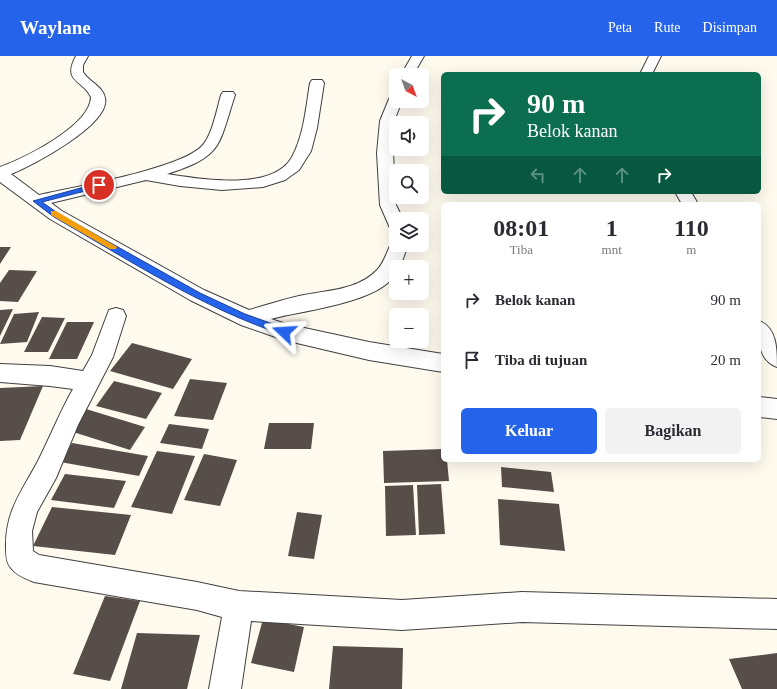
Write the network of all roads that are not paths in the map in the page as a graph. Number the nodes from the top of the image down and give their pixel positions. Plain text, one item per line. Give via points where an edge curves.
1 (82, 56) edge
2 (418, 56) edge
3 (655, 56) edge
4 (412, 68) edge
5 (647, 72) edge
6 (317, 83) dead end
7 (228, 95) dead end
8 (392, 108) edge
9 (0, 173) edge
10 (146, 175) junction
11 (36, 201) junction
12 (391, 212) edge
13 (397, 252) edge
14 (116, 316) dead end
15 (248, 318) junction
16 (761, 332) edge
17 (777, 358) edge
18 (441, 363) edge
19 (0, 374) edge
20 (89, 382) junction
21 (761, 406) edge
22 (777, 409) edge
23 (239, 606) junction
24 (777, 614) edge
25 (225, 689) edge

1 - 9 street via 77,63 78,75 98,98 98,104 91,116 69,136 25,163
2 - 4 street
3 - 5 street
6 - 10 street via 306,141 294,167 280,176 262,182 198,185
7 - 10 street via 207,150 183,164
8 - 12 street via 387,121 384,153 388,204
9 - 11 street
10 - 11 street
11 - 15 street via 56,215 197,295
13 - 15 street via 394,261 383,276 368,286
14 - 20 street via 102,357
15 - 18 street via 284,332 353,348
16 - 17 street
19 - 20 street via 50,376
20 - 23 street via 25,508 18,531 20,558 34,568 197,596
21 - 22 street
23 - 24 street via 402,614 522,607
23 - 25 street

